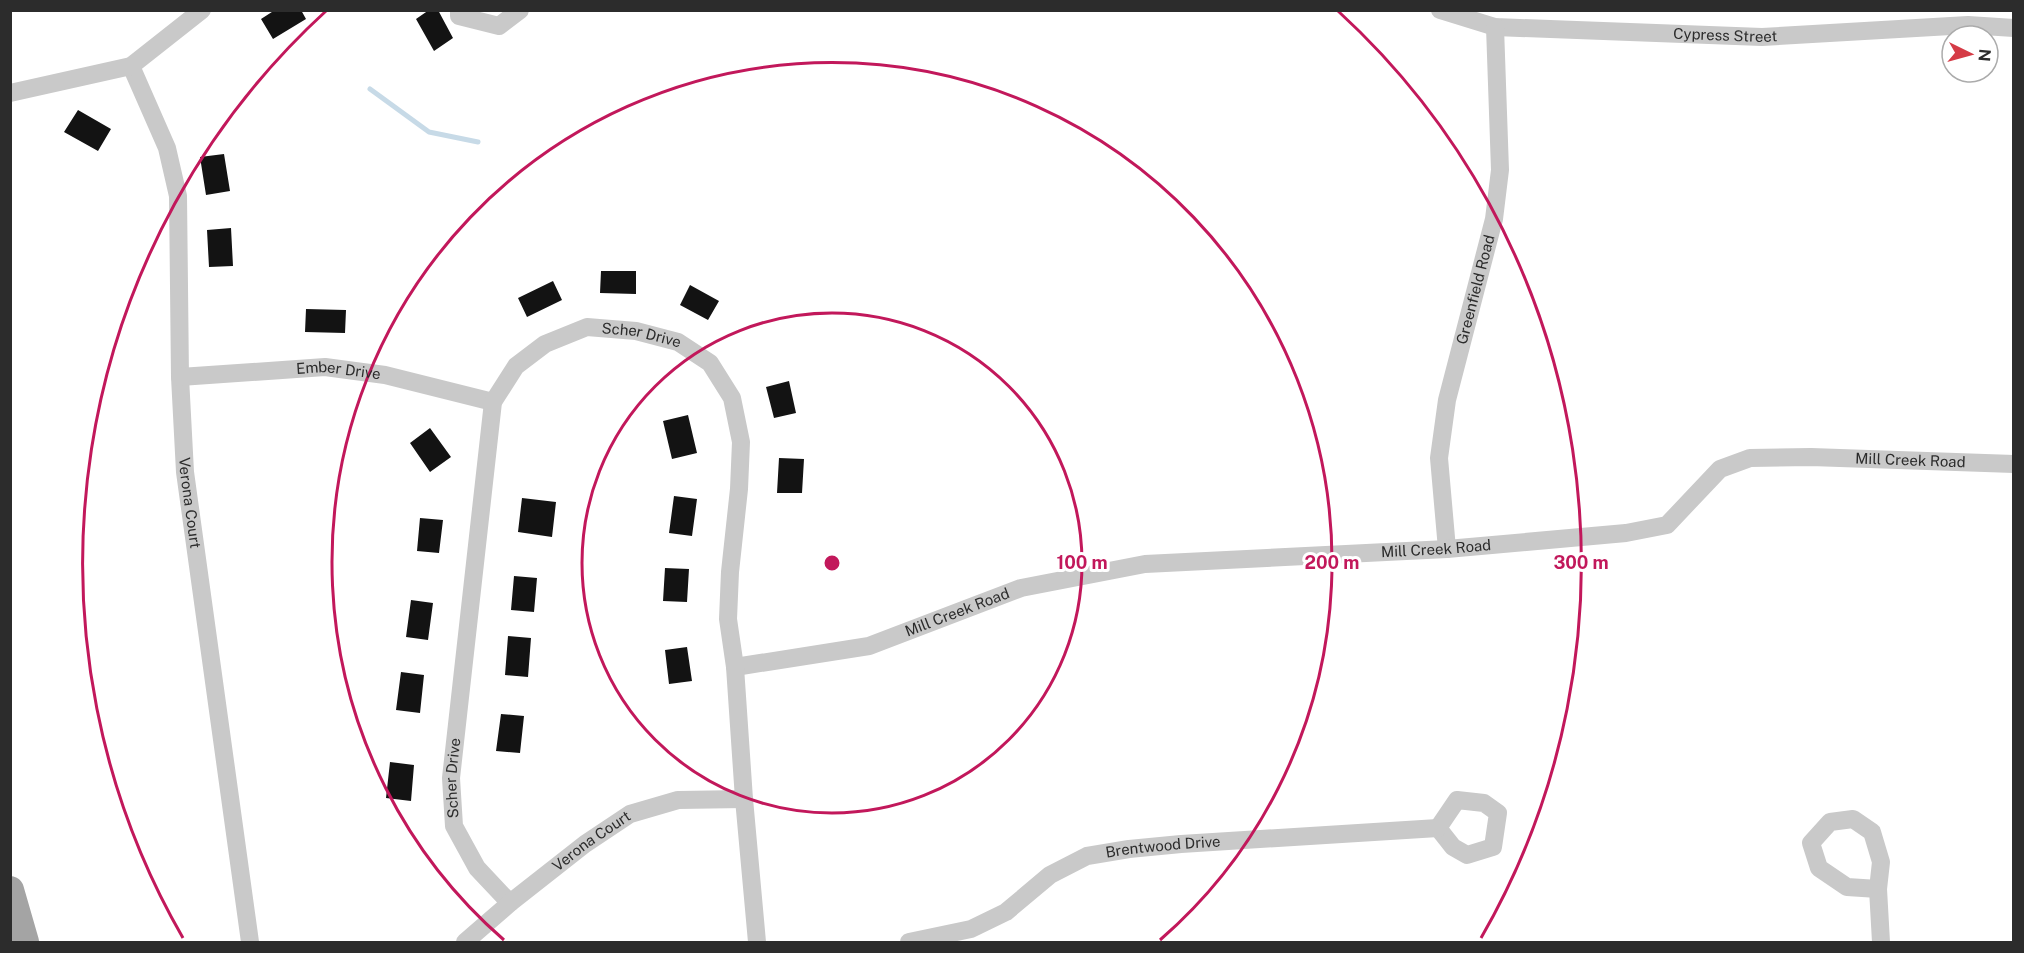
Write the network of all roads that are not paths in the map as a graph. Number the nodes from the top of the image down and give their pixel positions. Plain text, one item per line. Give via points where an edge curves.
1 (202, 10) edge
2 (459, 10) edge
3 (520, 10) edge
4 (1440, 10) edge
5 (1495, 27) junction
6 (2013, 28) edge
7 (131, 66) junction
8 (10, 93) edge
9 (180, 377) junction
10 (493, 402) junction
11 (2013, 464) edge
12 (1447, 549) junction
13 (735, 667) junction
14 (744, 799) junction
15 (1438, 828) dead end
16 (1878, 889) dead end
17 (10, 890) edge
18 (510, 903) junction
19 (25, 942) edge
20 (249, 942) edge
21 (465, 942) edge
22 (757, 942) edge
23 (909, 942) edge
24 (1881, 942) edge

1 - 7 street
2 - 3 street via 459,16 499,26
4 - 5 street, Cypress Street
5 - 6 street, Cypress Street via 1762,37 1968,26
5 - 12 street, Greenfield Road via 1500,170 1494,219 1447,400 1439,458
7 - 8 street
7 - 9 street, Verona Court via 167,148 178,196
9 - 10 street, Ember Drive via 325,367 385,375
9 - 20 street, Verona Court via 185,472
10 - 13 street, Scher Drive via 516,366 545,344 587,327 636,331 678,342 710,363 732,398 741,442 728,619
10 - 18 street, Scher Drive via 451,778 454,826 477,868
11 - 12 street, Mill Creek Road via 1750,458 1720,469 1667,525 1626,533
12 - 13 street, Mill Creek Road via 1145,564 1021,588 869,646
13 - 14 street, Scher Drive
14 - 18 street, Verona Court via 678,800 630,814
14 - 22 street, Scher Drive
15 - 23 street, Brentwood Drive via 1180,844 1087,856 1050,876 1006,912 971,929
16 - 24 street
17 - 19 main road
18 - 21 street, Verona Court

